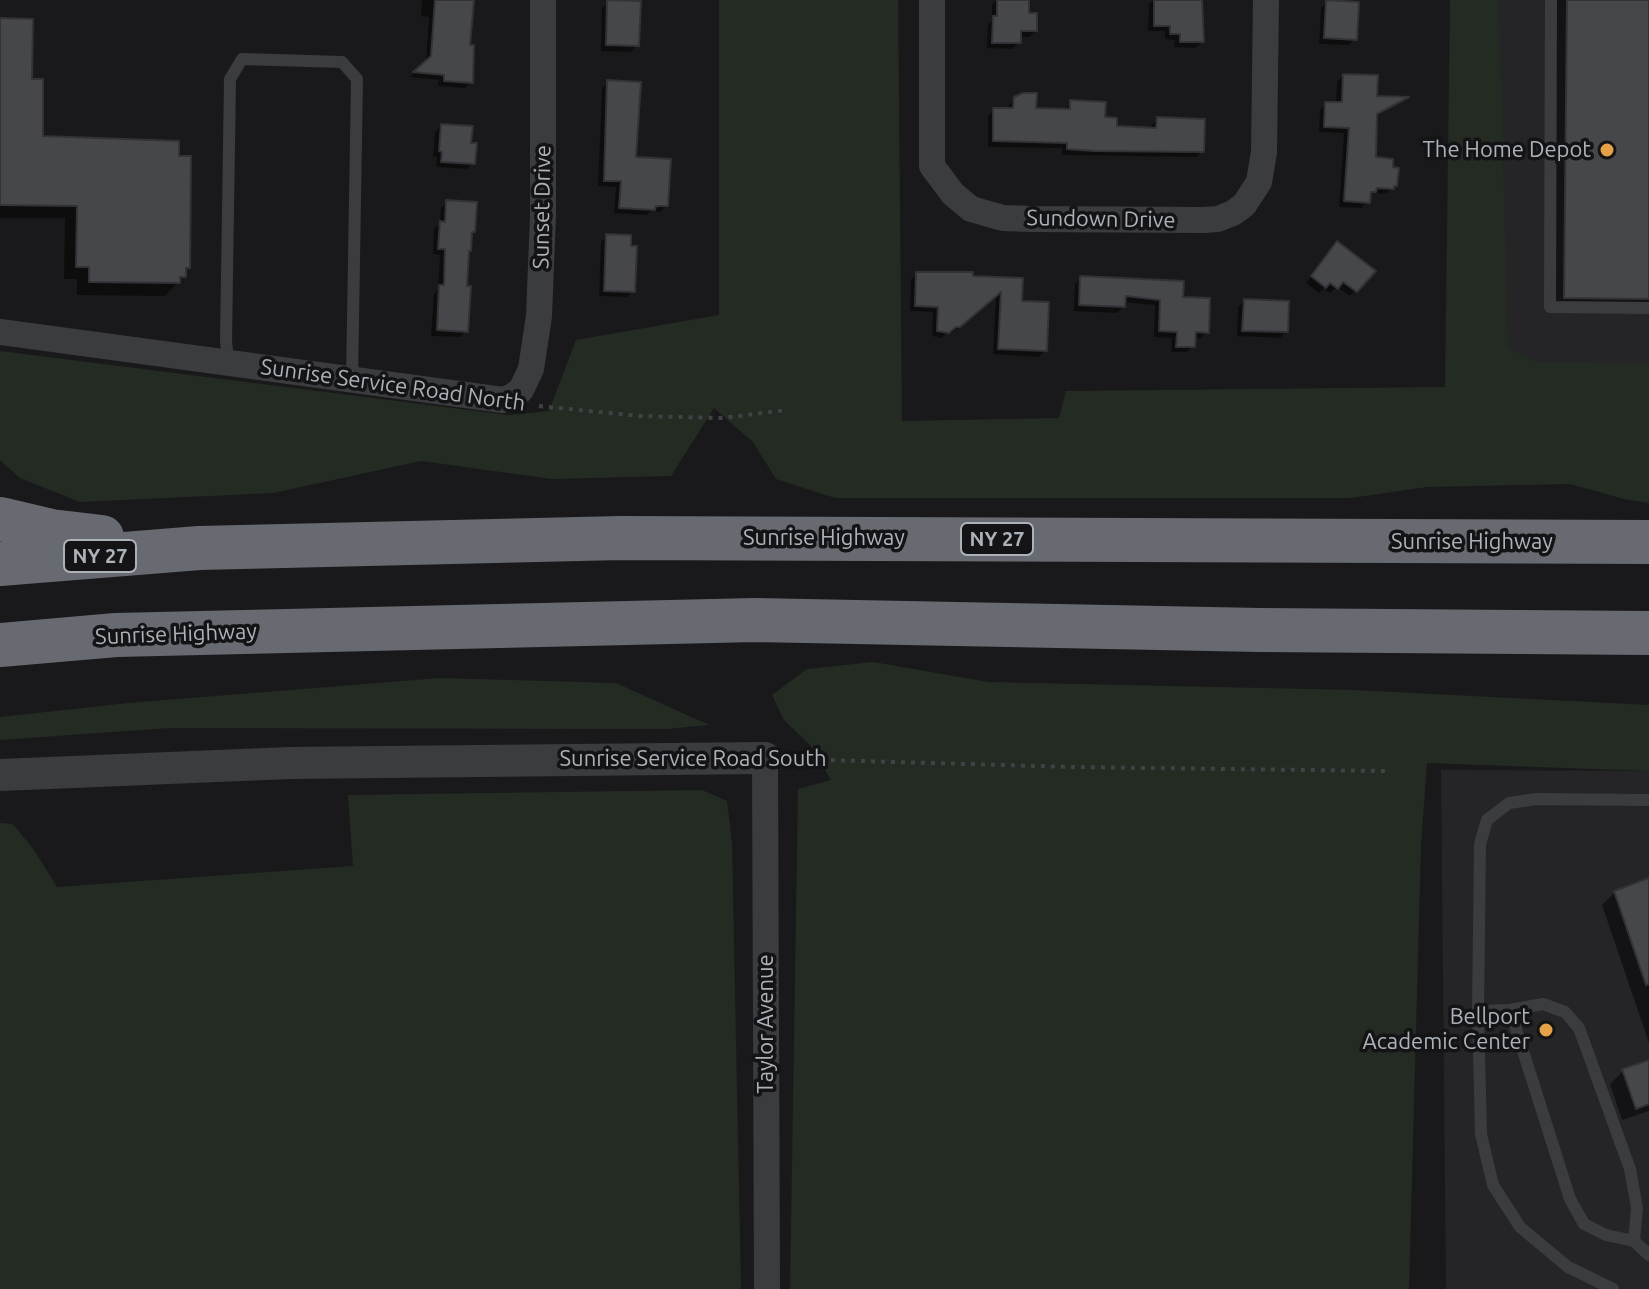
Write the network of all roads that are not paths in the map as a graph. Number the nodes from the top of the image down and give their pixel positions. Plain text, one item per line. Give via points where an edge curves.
1 (543, 0) edge
2 (932, 0) edge
3 (1266, 0) edge
4 (1551, 0) edge
5 (1649, 308) edge
6 (0, 332) edge
7 (228, 361) junction
8 (352, 380) junction
9 (503, 400) joint
10 (0, 519) edge
11 (1649, 542) edge
12 (199, 548) junction
13 (0, 564) edge
14 (1260, 630) junction
15 (1649, 633) edge
16 (0, 645) edge
17 (1649, 658) edge
18 (765, 758) joint
19 (0, 775) edge
20 (1649, 800) edge
21 (1510, 1010) junction
22 (1478, 1011) junction
23 (1634, 1241) junction
24 (1649, 1255) edge
25 (767, 1289) edge
26 (1613, 1289) edge

1 - 9 street, Sunset Drive via 539,316 531,369 521,390
2 - 3 street, Sundown Drive via 932,166 971,209 1017,218 1203,220 1233,213 1259,182
4 - 5 lane via 1550,307
6 - 7 street, Sunrise Service Road North
7 - 8 street, Sunrise Service Road North
7 - 8 lane via 230,79 242,59 342,62 357,79
8 - 9 street, Sunrise Service Road North
10 - 12 highway via 51,531
11 - 12 highway, Sunrise Highway / NY 27 via 621,538
12 - 13 highway, Sunrise Highway / NY 27
14 - 15 highway, Sunrise Highway
14 - 16 highway, Sunrise Highway via 755,620 116,635
14 - 17 highway
18 - 19 street, Sunrise Service Road South via 289,763
18 - 25 street, Taylor Avenue
20 - 22 lane via 1537,799 1509,803 1487,820 1480,844
21 - 22 lane
21 - 23 lane via 1570,1199 1584,1224
21 - 23 lane via 1543,1004 1565,1012 1579,1028 1630,1169 1637,1208
22 - 26 lane via 1481,1134 1493,1185 1520,1227 1568,1267
23 - 24 lane

